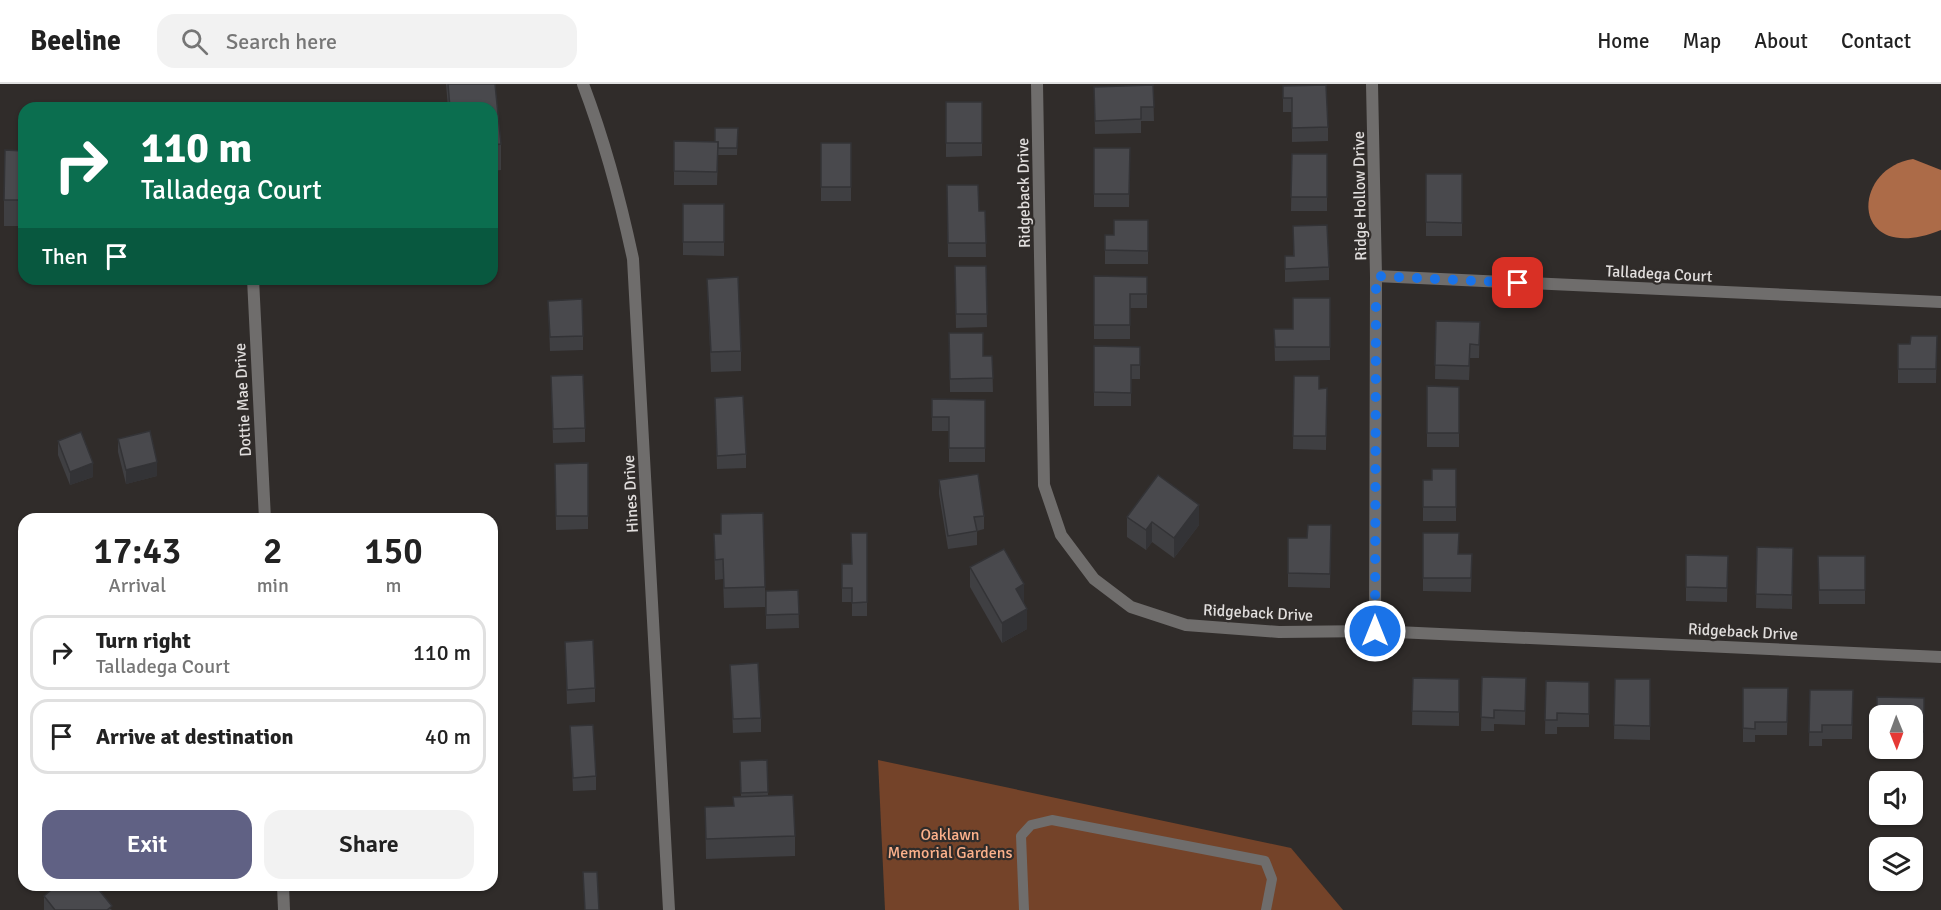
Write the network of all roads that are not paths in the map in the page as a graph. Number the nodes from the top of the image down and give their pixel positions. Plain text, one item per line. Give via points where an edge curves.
1 (583, 84) edge
2 (1037, 84) edge
3 (1372, 84) edge
4 (1376, 276) junction
5 (253, 285) edge
6 (1941, 302) edge
7 (264, 513) edge
8 (1375, 631) junction
9 (1941, 657) edge
10 (283, 891) edge
11 (284, 910) edge
12 (669, 910) edge
13 (1024, 910) edge
14 (1266, 910) edge

1 - 12 street, Hines Drive via 606,147 633,259
2 - 8 street, Ridgeback Drive via 1044,486 1060,535 1094,579 1131,607 1186,625 1279,632
3 - 4 street, Ridge Hollow Drive
4 - 6 street, Talladega Court
4 - 8 street, Ridge Hollow Drive
5 - 7 street, Dottie Mae Drive
8 - 9 street, Ridgeback Drive
10 - 11 street
13 - 14 lane via 1021,837 1031,825 1052,820 1265,861 1272,879

